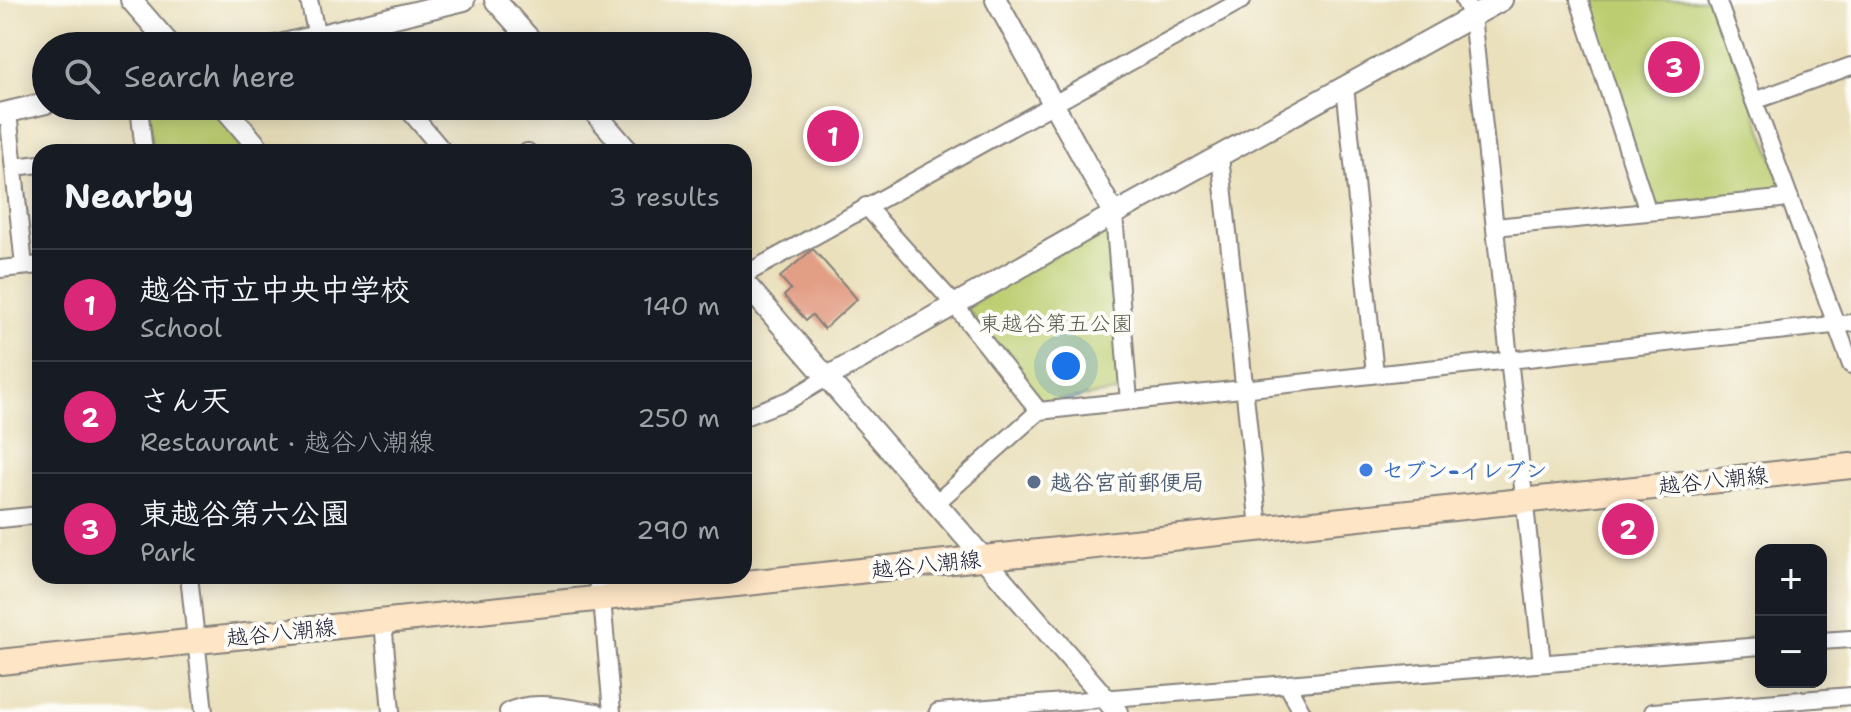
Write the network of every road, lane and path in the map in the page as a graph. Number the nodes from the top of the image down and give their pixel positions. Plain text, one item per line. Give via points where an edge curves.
1 (131, 0) edge
2 (309, 0) edge
3 (464, 0) edge
4 (495, 0) edge
5 (996, 0) edge
6 (1242, 0) edge
7 (1502, 0) edge
8 (1579, 0) edge
9 (1717, 0) edge
10 (1468, 8) edge
11 (159, 32) edge
12 (316, 32) edge
13 (365, 32) edge
14 (524, 32) edge
15 (1851, 66) edge
16 (1345, 86) junction
17 (1754, 101) junction
18 (1055, 103) junction
19 (32, 106) edge
20 (4, 113) edge
21 (141, 120) edge
22 (235, 120) edge
23 (417, 120) edge
24 (601, 120) edge
25 (143, 144) edge
26 (255, 144) edge
27 (437, 144) edge
28 (622, 144) edge
29 (1220, 156) junction
30 (32, 165) edge
31 (14, 167) junction
32 (1790, 198) junction
33 (866, 206) junction
34 (1648, 212) junction
35 (1114, 214) junction
36 (1495, 227) junction
37 (32, 265) edge
38 (0, 269) edge
39 (752, 270) edge
40 (752, 291) edge
41 (954, 304) junction
42 (1844, 324) edge
43 (1509, 360) junction
44 (1851, 365) edge
45 (1375, 374) junction
46 (826, 378) junction
47 (1245, 388) junction
48 (1129, 401) junction
49 (752, 410) edge
50 (1039, 411) junction
51 (1851, 466) edge
52 (1524, 500) junction
53 (935, 504) junction
54 (32, 516) edge
55 (0, 519) edge
56 (1259, 528) junction
57 (982, 558) junction
58 (752, 576) edge
59 (190, 584) edge
60 (640, 584) edge
61 (601, 587) edge
62 (383, 621) junction
63 (1851, 639) edge
64 (196, 641) junction
65 (1827, 641) edge
66 (1755, 646) edge
67 (0, 662) edge
68 (1542, 663) junction
69 (1287, 684) junction
70 (1851, 696) edge
71 (1111, 705) edge
72 (516, 710) edge
73 (973, 711) edge
74 (204, 712) edge
75 (391, 712) edge
76 (597, 712) edge
77 (612, 712) edge
78 (938, 712) edge
79 (1302, 712) edge
80 (1653, 712) edge

1 - 11 street
2 - 12 street
3 - 13 street
4 - 14 street
5 - 18 street
6 - 18 street
7 - 10 street
8 - 34 street
9 - 17 street
10 - 16 street
10 - 36 street
15 - 17 street
16 - 29 street
16 - 45 street
17 - 32 street
18 - 33 street
18 - 35 street
19 - 20 street
20 - 31 street
21 - 25 street
22 - 26 street
23 - 27 street
24 - 28 street
29 - 35 street
29 - 47 street
30 - 31 street
31 - 37 street
32 - 34 street
32 - 42 street
33 - 39 street
33 - 41 street
34 - 36 street
35 - 41 street
35 - 48 street
36 - 43 street
37 - 38 street
40 - 46 street
41 - 46 street
41 - 50 street
42 - 43 street
42 - 44 street
43 - 45 street
43 - 52 street
45 - 47 street
46 - 49 street via 791,399
46 - 53 street
47 - 48 street
47 - 56 street
48 - 50 street
50 - 53 street
51 - 52 main road, 越谷八潮線
52 - 56 main road, 越谷八潮線
52 - 68 street
53 - 57 street
54 - 55 street
56 - 57 main road, 越谷八潮線
57 - 58 main road, 越谷八潮線
57 - 71 street
59 - 64 street
60 - 61 main road, 越谷八潮線
61 - 62 main road, 越谷八潮線
61 - 77 street
62 - 64 main road, 越谷八潮線
62 - 75 street
63 - 65 street
64 - 67 main road, 越谷八潮線
64 - 74 street
66 - 68 street
68 - 69 street
69 - 71 street
69 - 79 street
70 - 80 street
71 - 73 street
72 - 76 street
73 - 78 street

